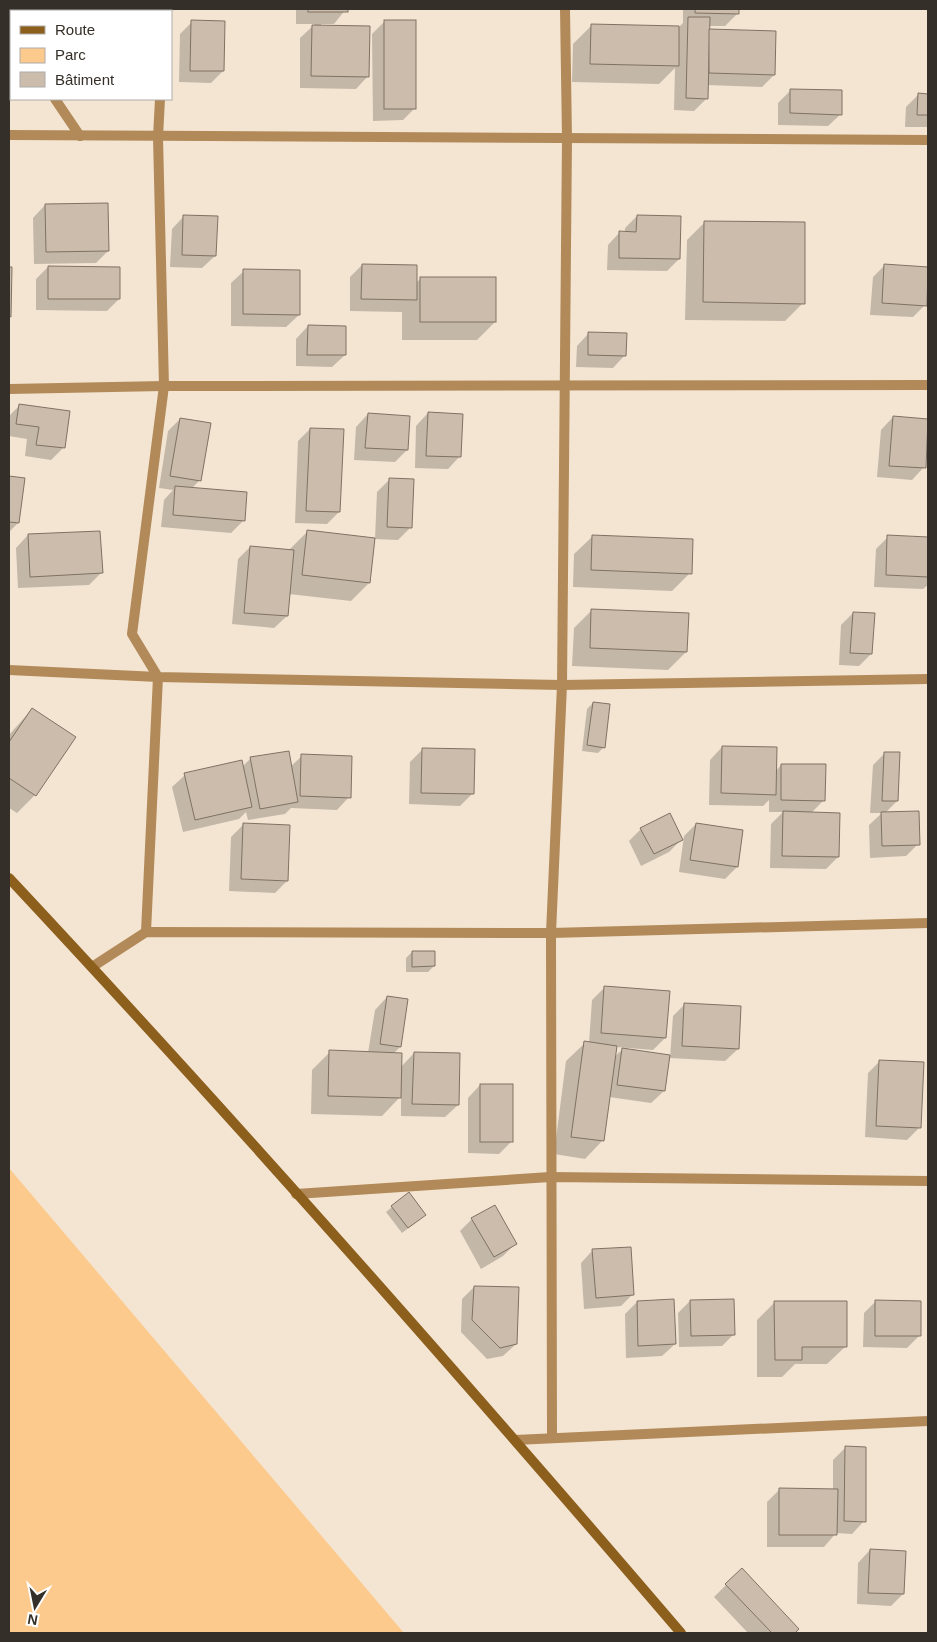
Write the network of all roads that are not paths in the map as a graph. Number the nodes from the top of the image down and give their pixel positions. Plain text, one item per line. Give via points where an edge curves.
1 (565, 9) edge
2 (56, 100) edge
3 (160, 100) edge
4 (9, 135) edge
5 (80, 136) junction
6 (158, 137) junction
7 (567, 139) junction
8 (928, 140) edge
9 (564, 385) junction
10 (928, 385) edge
11 (164, 386) junction
12 (9, 389) edge
13 (9, 670) edge
14 (158, 677) junction
15 (928, 678) edge
16 (562, 685) junction
17 (9, 878) edge
18 (928, 923) edge
19 (146, 932) junction
20 (551, 933) junction
21 (92, 966) junction
22 (550, 1177) junction
23 (928, 1181) edge
24 (296, 1194) junction
25 (928, 1421) edge
26 (552, 1438) junction
27 (515, 1440) junction
28 (681, 1633) edge

1 - 7 street
2 - 5 street
3 - 6 street
4 - 5 street
5 - 6 street
6 - 7 street
6 - 11 street
7 - 8 street
7 - 9 street
9 - 10 street
9 - 11 street
9 - 16 street
11 - 12 street
11 - 14 street via 132,634
13 - 14 street
14 - 16 street
14 - 19 street
15 - 16 street
16 - 20 street
17 - 21 main road
18 - 20 street
19 - 20 street
19 - 21 street
20 - 22 street
21 - 24 main road
22 - 23 street
22 - 24 street
22 - 26 street
24 - 27 main road
25 - 26 street
26 - 27 street
27 - 28 main road

